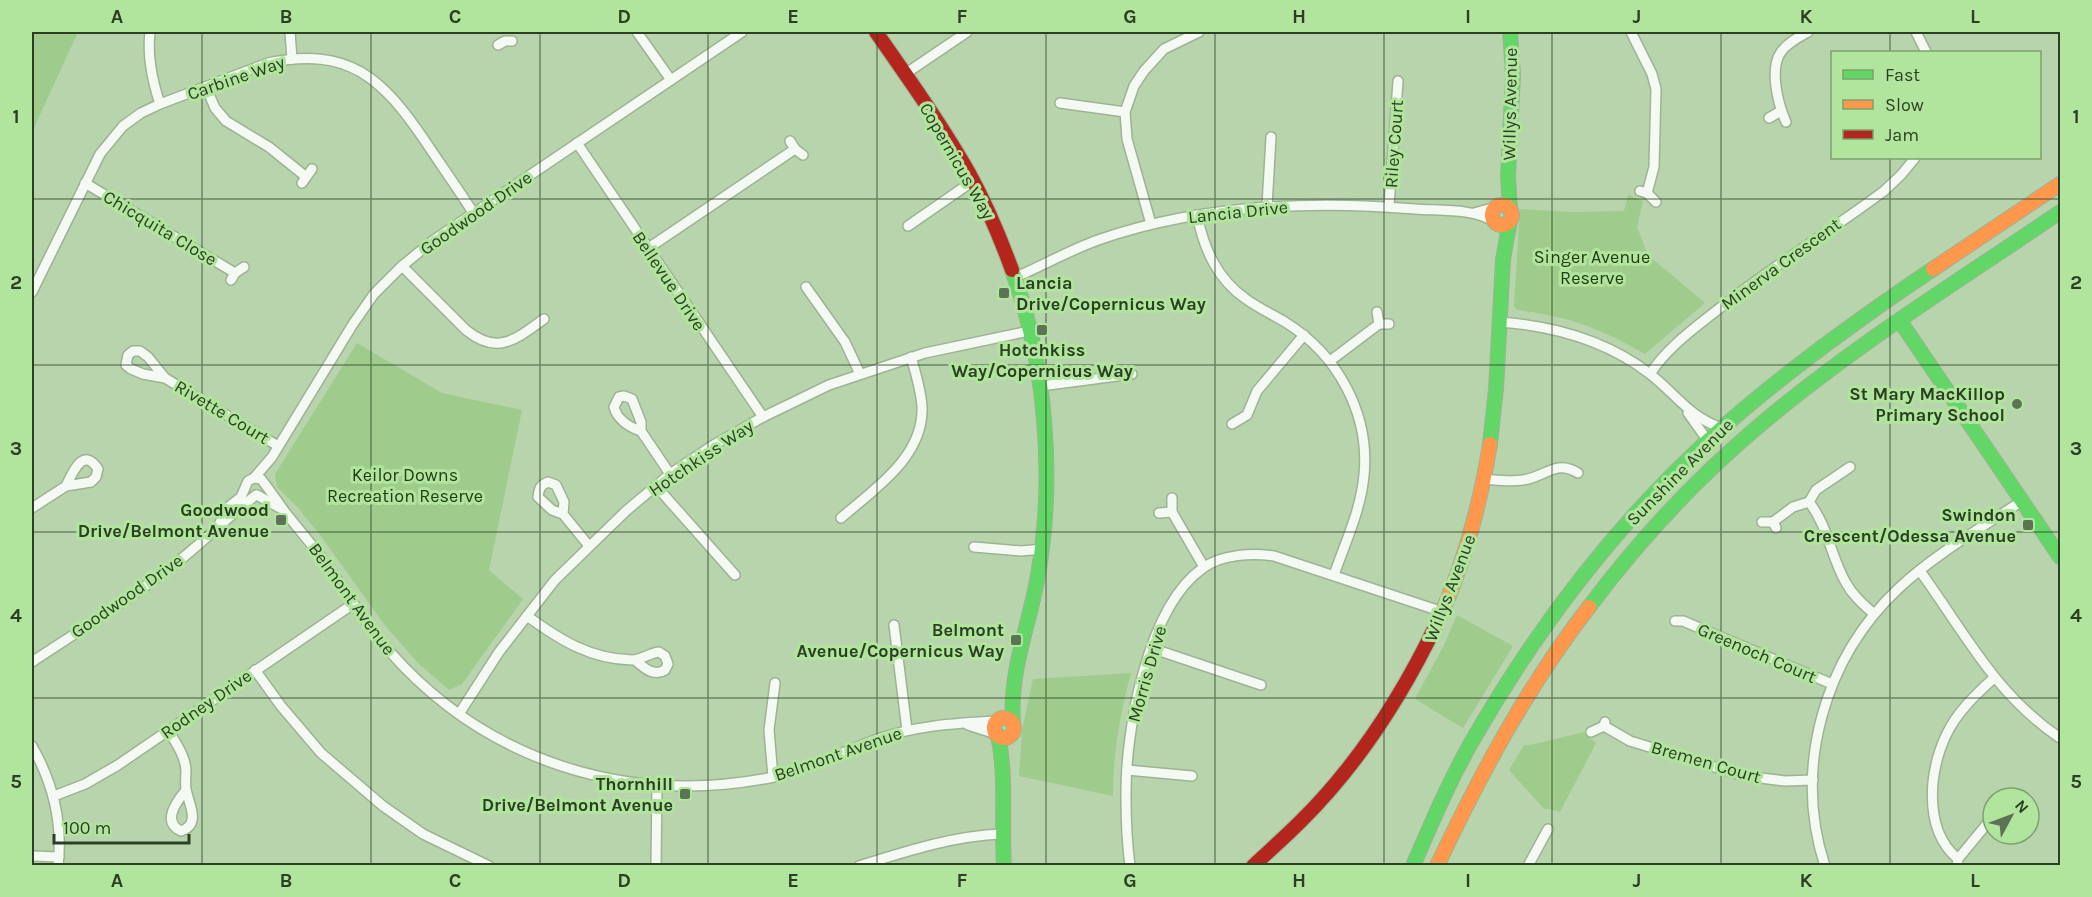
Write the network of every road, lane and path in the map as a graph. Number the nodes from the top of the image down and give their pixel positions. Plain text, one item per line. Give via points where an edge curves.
1 (150, 32) edge
2 (290, 32) edge
3 (637, 32) edge
4 (742, 32) edge
5 (876, 32) edge
6 (967, 32) edge
7 (1199, 32) edge
8 (1510, 32) edge
9 (1516, 32) edge
10 (1630, 32) edge
11 (1808, 32) edge
12 (1916, 32) edge
13 (1926, 51) edge
14 (292, 59) junction
15 (905, 74) junction
16 (671, 80) junction
17 (1398, 81) dead end
18 (206, 87) junction
19 (1060, 103) dead end
20 (160, 104) junction
21 (1781, 111) junction
22 (1125, 112) junction
23 (1769, 118) dead end
24 (1786, 122) dead end
25 (1271, 137) dead end
26 (577, 143) junction
27 (803, 155) dead end
28 (1914, 159) edge
29 (306, 176) dead end
30 (973, 181) junction
31 (2061, 182) edge
32 (85, 183) junction
33 (1656, 202) dead end
34 (1267, 206) junction
35 (1389, 206) junction
36 (2061, 212) edge
37 (474, 214) junction
38 (1197, 215) junction
39 (1501, 215) junction
40 (1151, 224) junction
41 (908, 226) dead end
42 (647, 249) junction
43 (402, 266) junction
44 (237, 273) dead end
45 (1014, 278) junction
46 (806, 287) dead end
47 (32, 292) edge
48 (1888, 302) junction
49 (1377, 312) dead end
50 (544, 319) dead end
51 (1900, 321) junction
52 (1500, 322) junction
53 (1029, 331) junction
54 (1304, 335) junction
55 (911, 357) junction
56 (1330, 361) junction
57 (1132, 374) dead end
58 (1650, 374) junction
59 (860, 375) junction
60 (165, 378) dead end
61 (1041, 386) junction
62 (1800, 394) junction
63 (1684, 406) junction
64 (763, 417) junction
65 (1232, 424) dead end
66 (1722, 428) junction
67 (641, 431) dead end
68 (1708, 441) junction
69 (278, 446) junction
70 (272, 457) junction
71 (1574, 457) dead end
72 (1568, 467) junction
73 (1850, 467) dead end
74 (1578, 473) dead end
75 (670, 474) junction
76 (254, 478) junction
77 (1484, 479) junction
78 (264, 484) junction
79 (66, 486) dead end
80 (656, 486) junction
81 (247, 487) junction
82 (257, 495) junction
83 (1172, 498) dead end
84 (2022, 501) junction
85 (1809, 502) junction
86 (32, 508) edge
87 (284, 511) junction
88 (1172, 512) junction
89 (1159, 513) dead end
90 (563, 514) dead end
91 (841, 518) dead end
92 (1762, 522) dead end
93 (219, 525) junction
94 (589, 546) junction
95 (974, 547) dead end
96 (1042, 549) junction
97 (2061, 557) edge
98 (1204, 567) junction
99 (1920, 571) junction
100 (735, 575) dead end
101 (1334, 575) junction
102 (353, 604) junction
103 (1443, 612) junction
104 (1874, 614) junction
105 (527, 616) junction
106 (1680, 619) dead end
107 (894, 625) dead end
108 (1151, 648) junction
109 (635, 660) dead end
110 (32, 662) edge
111 (255, 670) junction
112 (1994, 678) junction
113 (775, 684) dead end
114 (1832, 684) junction
115 (1261, 685) dead end
116 (1012, 688) junction
117 (459, 714) junction
118 (997, 727) junction
119 (1013, 728) junction
120 (168, 730) junction
121 (907, 730) junction
122 (1591, 732) dead end
123 (2061, 738) edge
124 (32, 746) edge
125 (1003, 760) junction
126 (1127, 770) junction
127 (1192, 776) dead end
128 (773, 777) junction
129 (1812, 780) junction
130 (657, 785) junction
131 (186, 790) dead end
132 (54, 795) junction
133 (1548, 829) dead end
134 (1981, 831) edge
135 (1002, 834) junction
136 (32, 856) edge
137 (58, 861) edge
138 (1957, 862) edge
139 (489, 866) edge
140 (656, 866) edge
141 (859, 866) edge
142 (1004, 866) edge
143 (1130, 866) edge
144 (1253, 866) edge
145 (1413, 866) edge
146 (1437, 866) edge
147 (1528, 866) edge
148 (1825, 866) edge

1 - 20 street via 148,56
2 - 14 street
3 - 16 street
4 - 16 street, Goodwood Drive
5 - 15 street, Copernicus Way
6 - 15 street
7 - 22 street via 1164,49 1144,70
8 - 9 street
8 - 39 street, Willys Avenue via 1513,91 1508,176
10 - 33 street via 1656,89 1654,167 1644,192
11 - 21 street via 1785,48 1776,63
12 - 13 street
14 - 18 street, Carbine Way via 268,63
14 - 37 street, Carbine Way via 334,61 383,87 405,111
15 - 30 street, Copernicus Way
16 - 26 street, Goodwood Drive
17 - 35 street, Riley Court
18 - 20 street, Carbine Way
18 - 29 street via 214,108 226,121
19 - 22 street
20 - 32 street, Carbine Way via 141,113 115,134
21 - 23 street
21 - 24 street
22 - 40 street via 1127,139
25 - 34 street
26 - 37 street, Goodwood Drive
26 - 42 street, Bellevue Drive
27 - 42 street via 792,145
28 - 58 street, Minerva Crescent via 1884,191 1702,322 1667,352
30 - 41 street
30 - 45 street, Copernicus Way
31 - 48 street, Sunshine Avenue
32 - 44 street, Chicquita Close
32 - 47 street, Carbine Way
34 - 35 street, Lancia Drive
34 - 38 street, Lancia Drive
35 - 39 street, Lancia Drive
36 - 51 street, Sunshine Avenue
37 - 43 street, Goodwood Drive
38 - 40 street, Lancia Drive
38 - 54 street via 1207,252 1233,290
39 - 52 street, Willys Avenue
40 - 45 street, Lancia Drive via 1096,241
42 - 64 street, Bellevue Drive
43 - 50 street via 466,330 486,342 499,344 516,339
43 - 69 street, Goodwood Drive via 364,307
45 - 53 street, Copernicus Way
46 - 59 street via 845,342
48 - 51 street
48 - 66 street, Sunshine Avenue via 1794,369
49 - 56 street via 1384,324
51 - 62 street, Sunshine Avenue
51 - 84 street
52 - 58 street via 1572,334 1608,348
52 - 77 street, Willys Avenue via 1494,416
53 - 55 street, Hotchkiss Way
53 - 61 street, Copernicus Way
54 - 56 street
54 - 65 street via 1257,391 1250,417
55 - 59 street, Hotchkiss Way
55 - 91 street via 922,410 915,439 900,464
56 - 101 street via 1351,396 1365,458 1361,496
57 - 61 street
58 - 63 street
59 - 64 street, Hotchkiss Way via 828,385
60 - 69 street, Rivette Court
61 - 96 street, Copernicus Way via 1047,464
62 - 68 street via 1765,414 1727,444
62 - 146 street, Sunshine Avenue via 1752,432 1688,492 1590,603 1532,684 1500,739
63 - 66 street via 1703,421
63 - 68 street
64 - 75 street, Hotchkiss Way
66 - 68 street, Sunshine Avenue
67 - 75 street
68 - 145 street, Sunshine Avenue via 1595,561 1533,645 1466,754
69 - 70 street, Goodwood Drive
70 - 76 street, Goodwood Drive
70 - 78 street, Goodwood Drive
71 - 72 street
72 - 74 street
72 - 77 street via 1554,468 1525,480
73 - 85 street via 1816,490
75 - 80 street, Hotchkiss Way
76 - 78 street
76 - 81 street
77 - 103 street, Willys Avenue via 1468,546
78 - 82 street
78 - 87 street, Belmont Avenue
79 - 86 street
80 - 94 street, Hotchkiss Way
80 - 100 street
81 - 82 street
81 - 93 street, Goodwood Drive via 226,509
82 - 87 street, Belmont Avenue
82 - 93 street, Goodwood Drive
83 - 88 street
84 - 97 street
84 - 99 street
85 - 92 street via 1793,507 1774,525
85 - 104 street via 1823,525 1844,580
87 - 102 street, Belmont Avenue
88 - 89 street
88 - 98 street
90 - 94 street
93 - 110 street, Goodwood Drive via 166,571
94 - 105 street, Hotchkiss Way
95 - 96 street
96 - 116 street, Copernicus Way
98 - 101 street, Morris Drive via 1260,554
98 - 108 street, Morris Drive via 1168,606
99 - 104 street
99 - 112 street
101 - 103 street, Morris Drive
102 - 111 street, Rodney Drive
102 - 117 street, Belmont Avenue via 400,663
103 - 144 street, Willys Avenue via 1409,682 1359,756 1304,820
104 - 114 street
105 - 109 street via 561,641 593,654
105 - 117 street, Hotchkiss Way
106 - 114 street, Greenoch Court
107 - 121 street
108 - 115 street
108 - 126 street, Morris Drive via 1136,707
111 - 120 street, Rodney Drive
111 - 139 street via 321,753 383,806 423,834
112 - 123 street via 2027,712
112 - 138 street via 1951,725 1935,773 1933,807 1937,825 1946,848
113 - 128 street via 769,730
114 - 129 street via 1813,751
116 - 118 street, Copernicus Way
116 - 119 street, Copernicus Way
117 - 130 street, Belmont Avenue via 505,743 552,763 600,777
118 - 119 street via 1007,738
118 - 121 street, Belmont Avenue via 963,724
118 - 125 street, Copernicus Way
119 - 125 street, Copernicus Way
120 - 131 street via 186,768
120 - 132 street, Rodney Drive via 85,784
121 - 128 street, Belmont Avenue
122 - 129 street, Bremen Court via 1605,723 1630,741 1743,776
124 - 132 street
125 - 135 street, Copernicus Way
126 - 127 street
126 - 143 street, Morris Drive
128 - 130 street, Belmont Avenue via 723,785
129 - 148 street
130 - 140 street
132 - 137 street
133 - 147 street
134 - 138 street
135 - 141 street via 973,835 931,844
135 - 142 street, Copernicus Way
136 - 137 street

